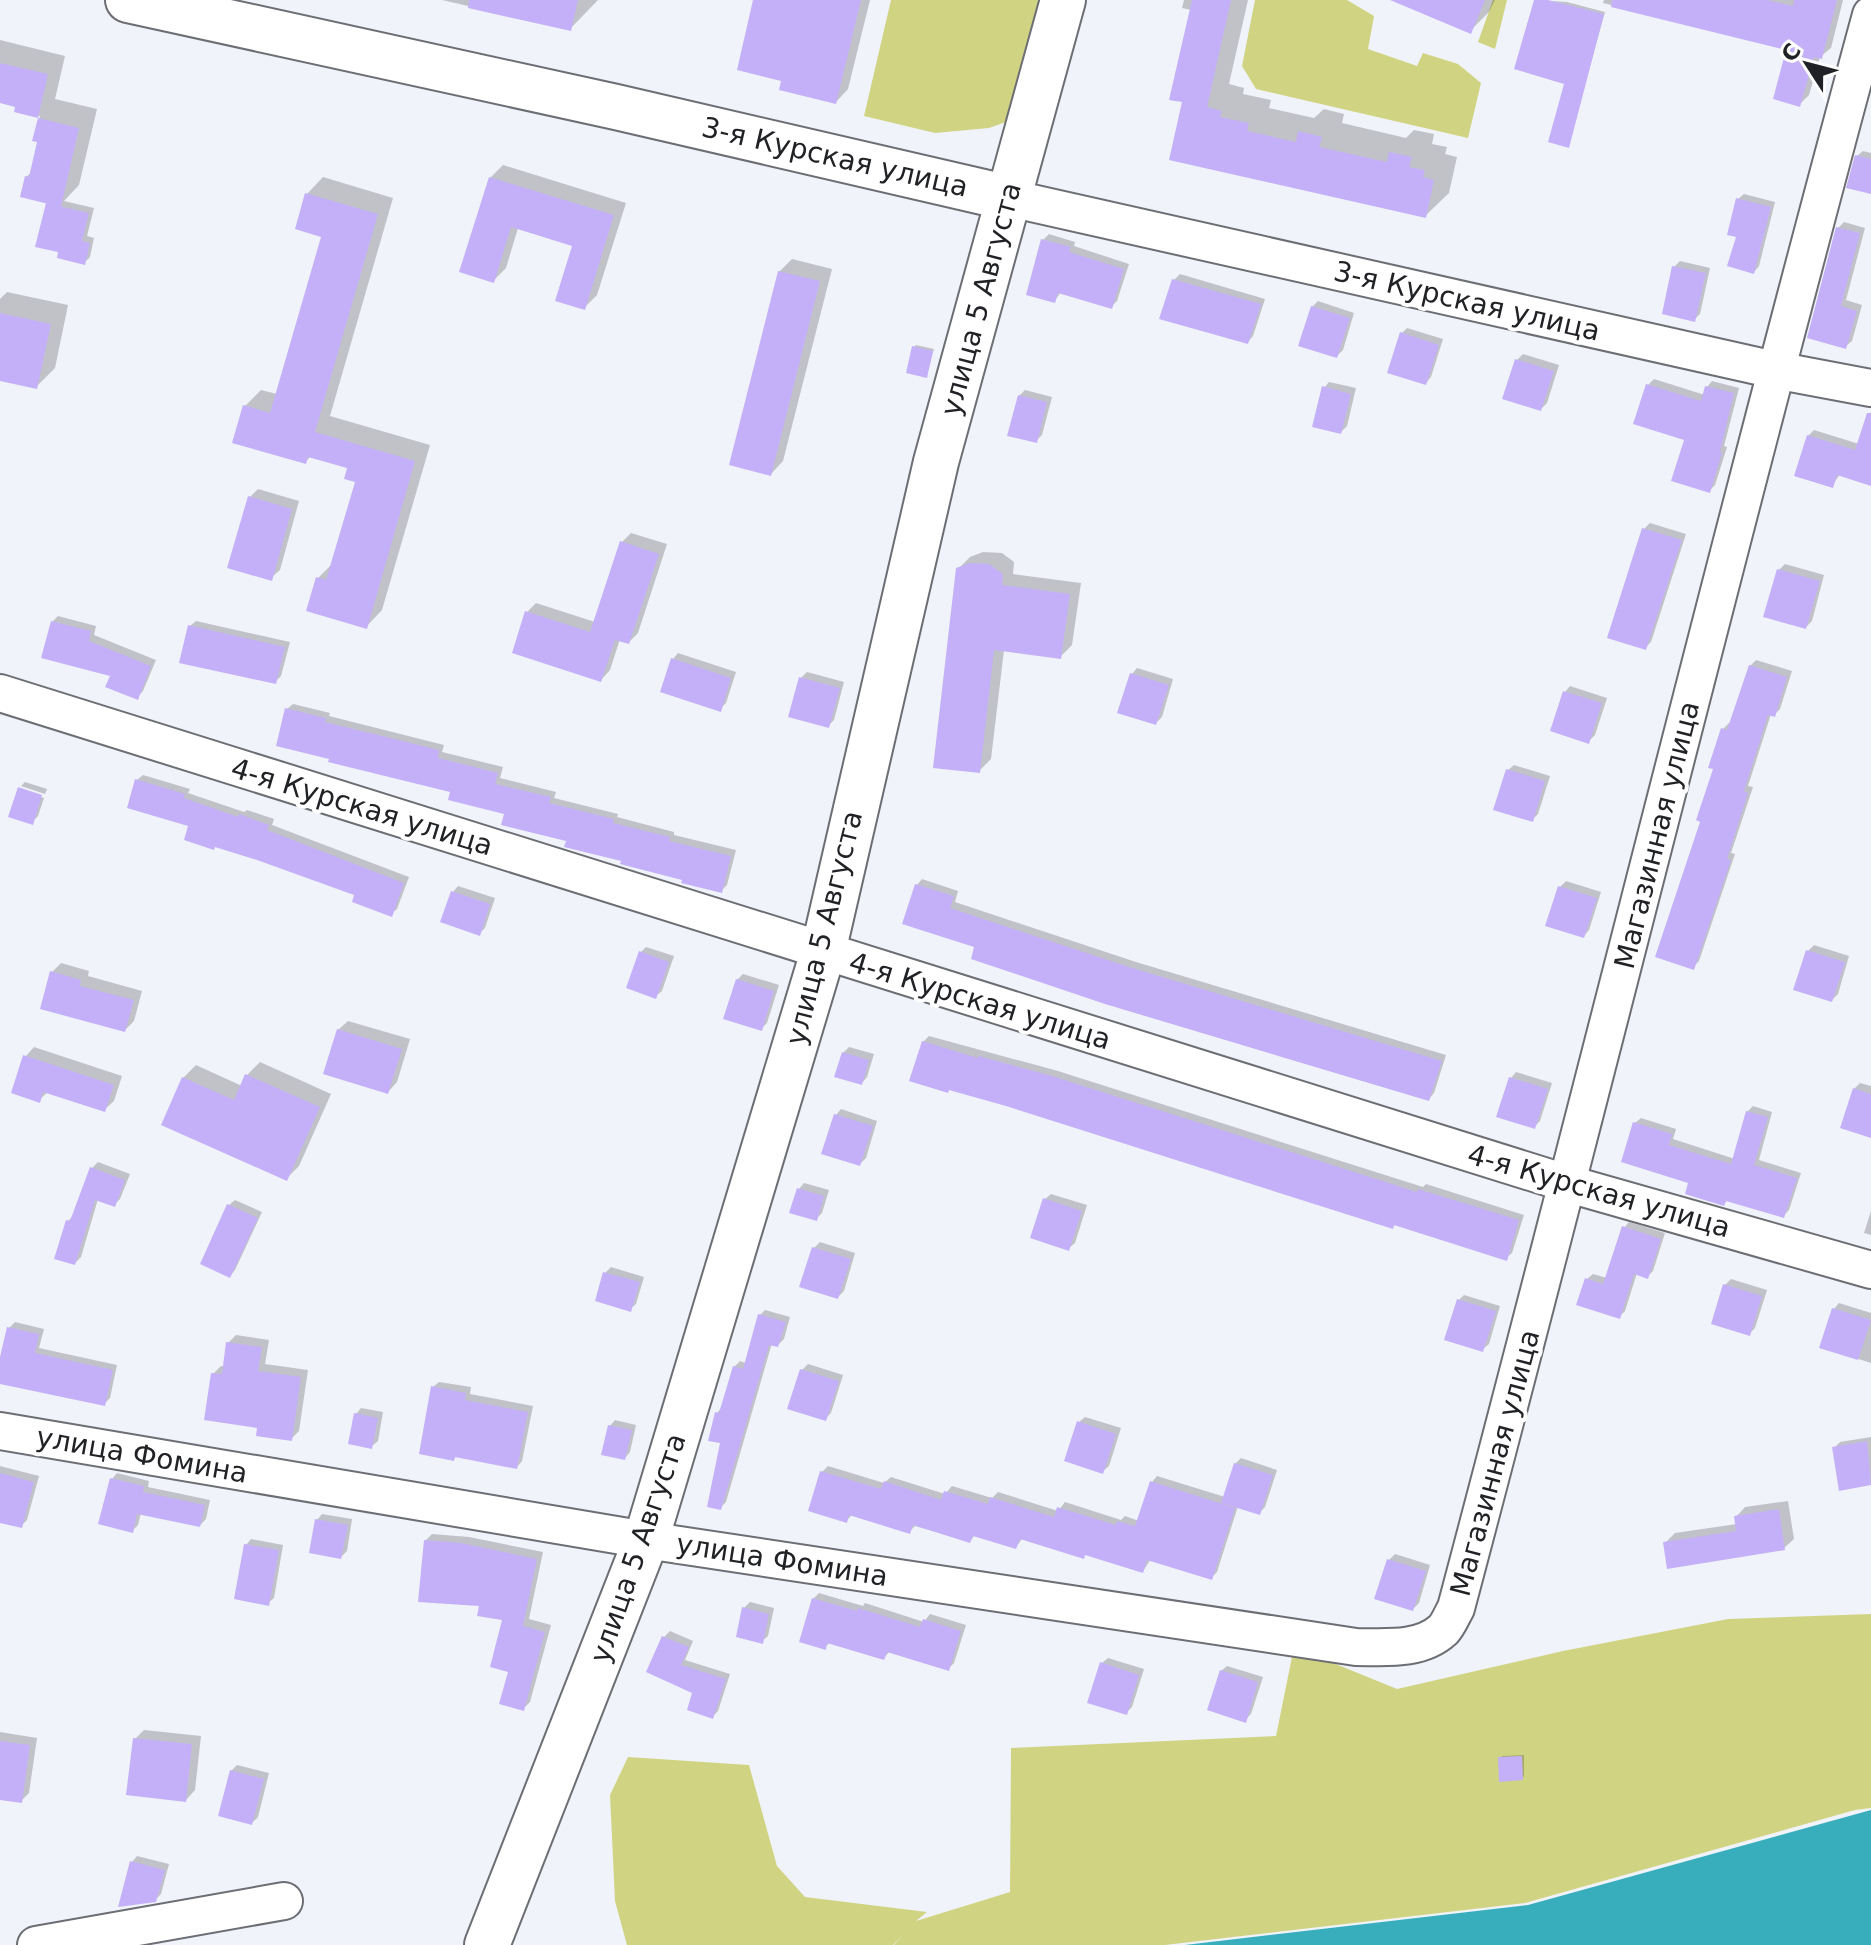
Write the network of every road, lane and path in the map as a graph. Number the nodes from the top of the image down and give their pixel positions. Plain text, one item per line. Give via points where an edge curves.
1 (128, 0) edge
2 (1063, 0) edge
3 (1871, 15) edge
4 (1009, 198) junction
5 (1775, 370) junction
6 (1871, 388) edge
7 (0, 693) edge
8 (823, 952) junction
9 (1569, 1184) junction
10 (1871, 1270) edge
11 (0, 1431) edge
12 (646, 1540) junction
13 (1423, 1643) joint
14 (284, 1901) dead end
15 (36, 1945) edge
16 (487, 1945) edge

1 - 4 main road, 3-я Курская улица
2 - 4 main road, улица 5 Августа
3 - 5 street, Магазинная улица
4 - 5 street, 3-я Курская улица
4 - 8 main road, улица 5 Августа via 936,462
5 - 6 street, 3-я Курская улица
5 - 9 street, Магазинная улица
7 - 8 street, 4-я Курская улица
8 - 9 street, 4-я Курская улица
8 - 12 main road, улица 5 Августа
9 - 10 street, 4-я Курская улица
9 - 13 street, Магазинная улица via 1456,1608 1444,1629
11 - 12 street, улица Фомина
12 - 13 street, улица Фомина via 1356,1647
12 - 16 main road, улица 5 Августа
14 - 15 street

